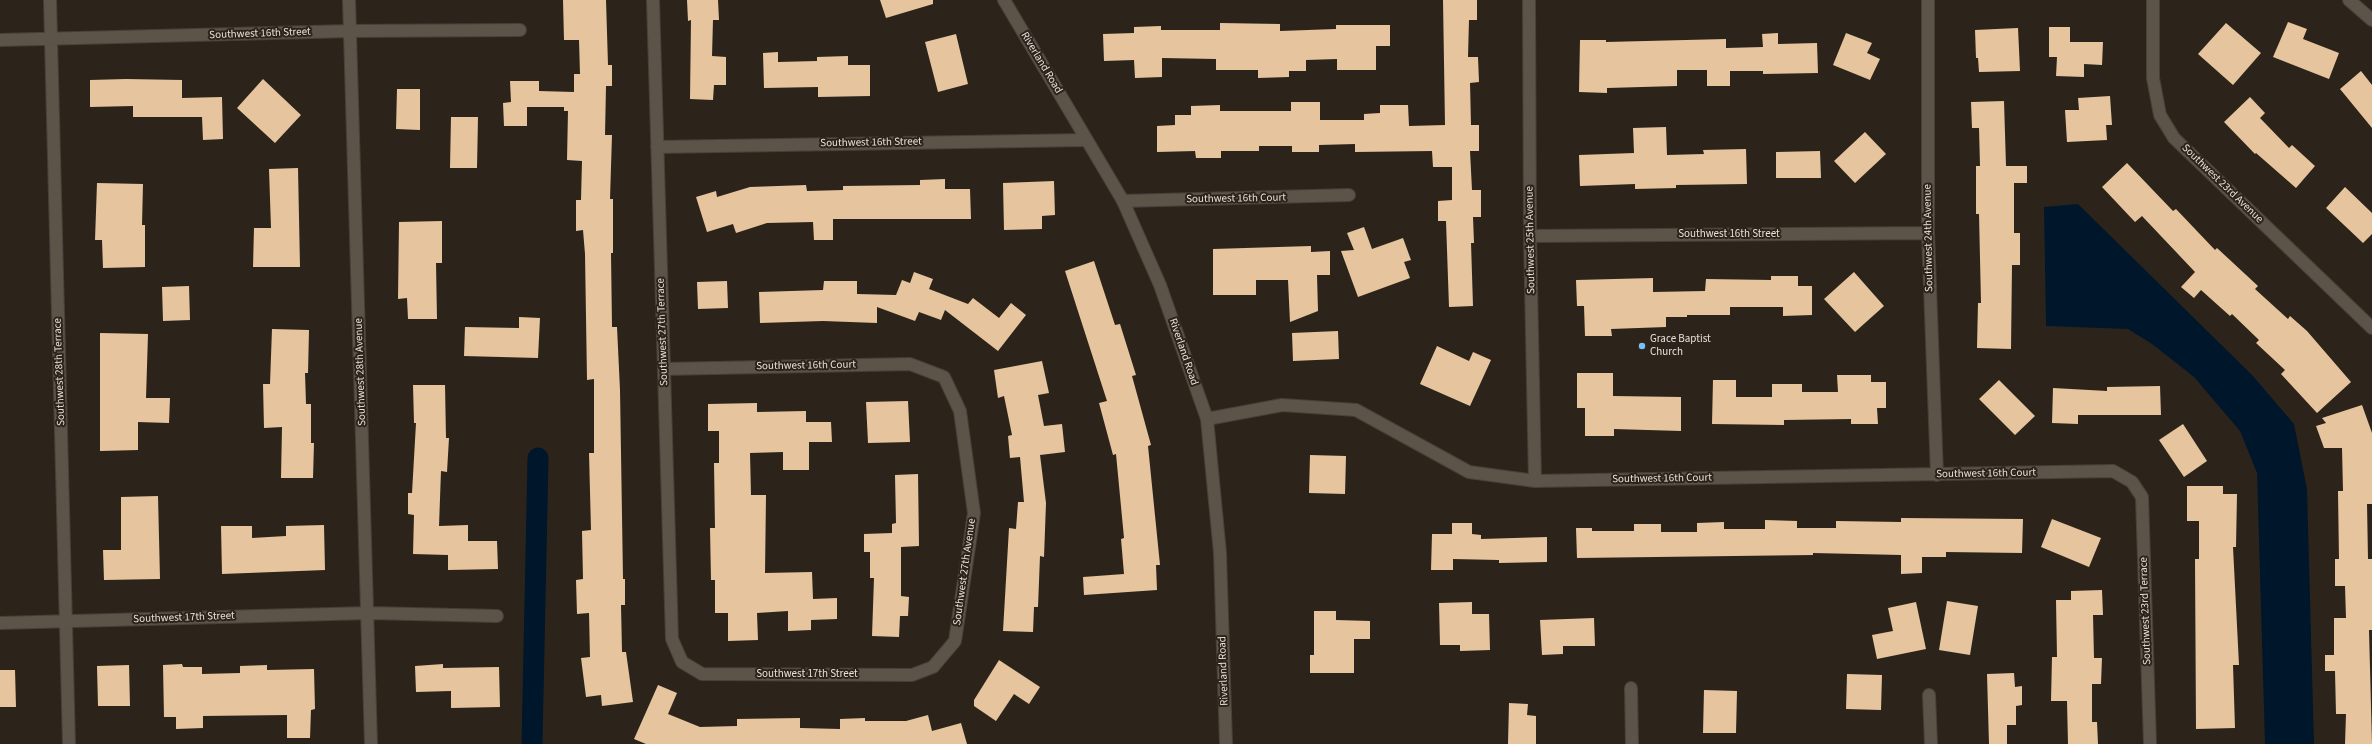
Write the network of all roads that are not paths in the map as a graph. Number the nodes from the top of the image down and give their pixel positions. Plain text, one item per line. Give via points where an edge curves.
1 (50, 0) edge
2 (349, 0) edge
3 (653, 0) edge
4 (1004, 0) edge
5 (1529, 0) edge
6 (1928, 0) edge
7 (2153, 0) edge
8 (2349, 0) edge
9 (2372, 20) edge
10 (520, 30) dead end
11 (350, 31) junction
12 (51, 39) junction
13 (0, 40) edge
14 (1086, 140) junction
15 (657, 147) junction
16 (1350, 195) dead end
17 (1123, 200) junction
18 (1928, 233) junction
19 (1530, 236) junction
20 (2372, 328) edge
21 (665, 369) junction
22 (944, 377) joint
23 (1207, 419) junction
24 (1937, 475) junction
25 (1535, 481) junction
26 (2132, 482) joint
27 (369, 613) junction
28 (497, 616) dead end
29 (66, 621) junction
30 (0, 623) edge
31 (682, 662) joint
32 (933, 667) joint
33 (1631, 688) dead end
34 (1929, 695) dead end
35 (69, 744) edge
36 (371, 744) edge
37 (1226, 744) edge
38 (1632, 744) edge
39 (1931, 744) edge
40 (2150, 744) edge

1 - 12 street, Southwest 28th Terrace
2 - 11 street, Southwest 28th Avenue
3 - 15 street, Southwest 27th Terrace
4 - 14 street, Riverland Road
5 - 19 street, Southwest 25th Avenue
6 - 18 street, Southwest 24th Avenue
7 - 20 street, Southwest 23rd Avenue via 2153,78 2160,115 2174,138
8 - 9 street
10 - 11 street, Southwest 16th Street
11 - 12 street, Southwest 16th Street
11 - 27 street, Southwest 28th Avenue
12 - 13 street, Southwest 16th Street
12 - 29 street, Southwest 28th Terrace
14 - 15 street, Southwest 16th Street
14 - 17 street, Riverland Road
15 - 21 street, Southwest 27th Terrace
16 - 17 street, Southwest 16th Court
17 - 23 street, Riverland Road via 1160,285
18 - 19 street, Southwest 16th Street
18 - 24 street, Southwest 24th Avenue
19 - 25 street, Southwest 25th Avenue
21 - 22 street, Southwest 16th Court via 910,364
21 - 31 street, Southwest 27th Terrace via 672,639
22 - 32 street, Southwest 27th Avenue via 960,411 974,513 955,641
23 - 25 street, Southwest 16th Court via 1282,405 1356,410 1469,472
23 - 37 street, Riverland Road via 1220,553
24 - 25 street, Southwest 16th Court
24 - 26 street, Southwest 16th Court via 2113,471
26 - 40 street, Southwest 23rd Terrace via 2142,497
27 - 28 street, Southwest 17th Street
27 - 29 street, Southwest 17th Street
27 - 36 street, Southwest 28th Avenue
29 - 30 street, Southwest 17th Street
29 - 35 street, Southwest 28th Terrace
31 - 32 street, Southwest 17th Street via 702,674 912,675
33 - 38 street
34 - 39 street

